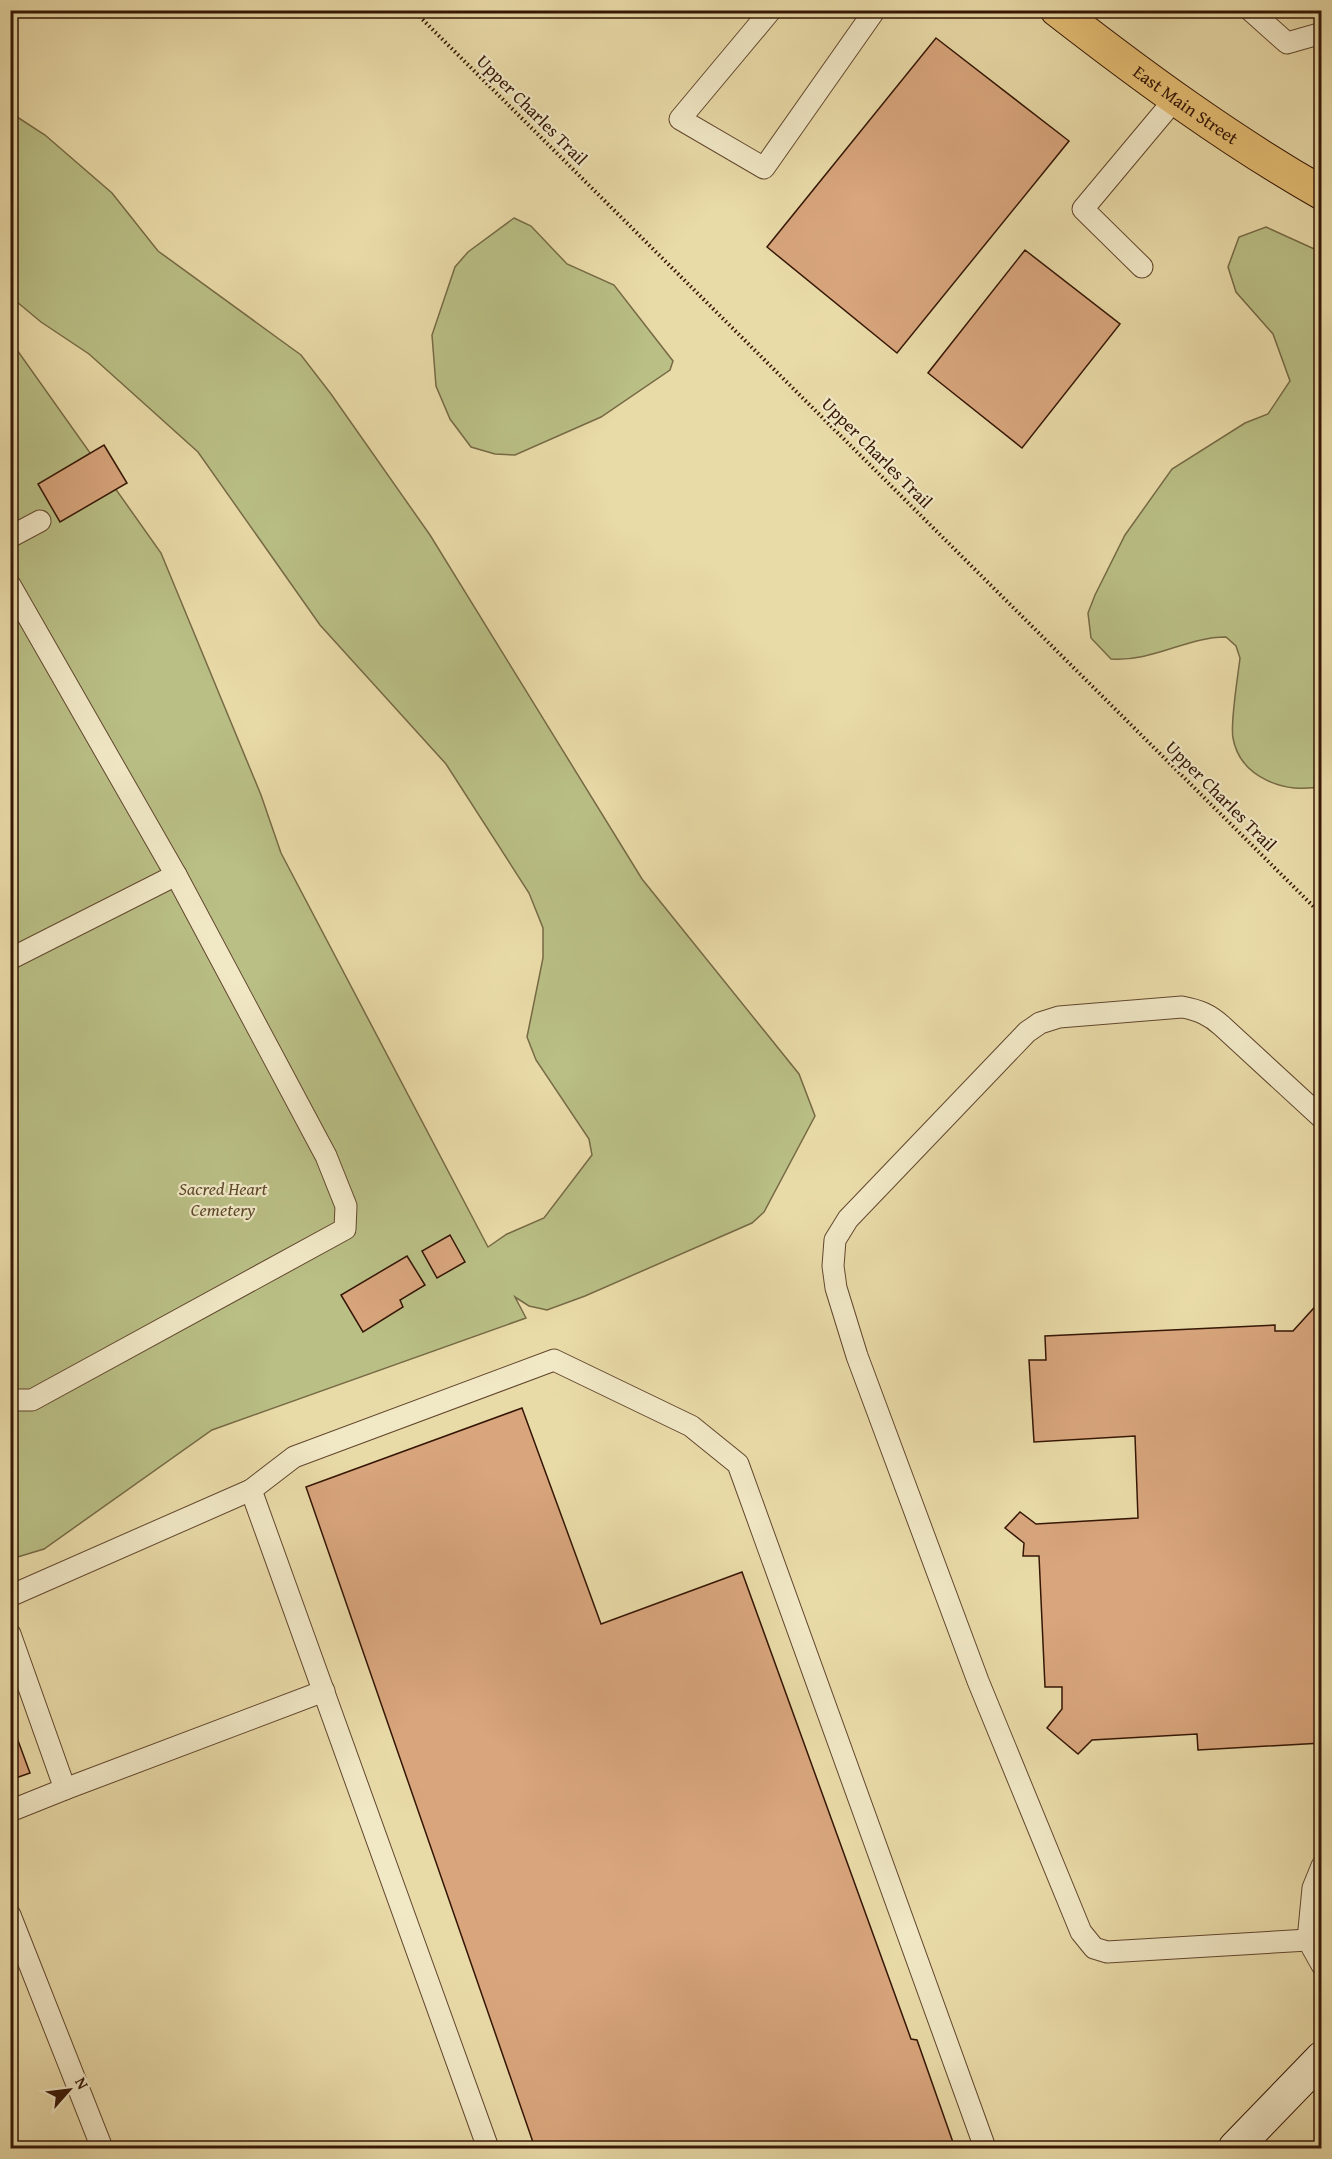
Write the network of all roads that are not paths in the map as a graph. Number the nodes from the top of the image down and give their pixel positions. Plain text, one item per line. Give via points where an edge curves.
1 (771, 10) edge
2 (1057, 10) edge
3 (1250, 10) edge
4 (871, 12) edge
5 (1322, 33) edge
6 (1175, 99) junction
7 (1322, 193) edge
8 (1142, 267) dead end
9 (40, 521) dead end
10 (10, 537) edge
11 (10, 585) edge
12 (176, 875) junction
13 (10, 959) edge
14 (1322, 1118) edge
15 (10, 1400) edge
16 (251, 1490) junction
17 (10, 1596) edge
18 (10, 1634) edge
19 (324, 1691) junction
20 (65, 1789) junction
21 (10, 1811) edge
22 (1322, 1866) edge
23 (10, 1915) edge
24 (1308, 1940) junction
25 (1322, 1965) edge
26 (1322, 2058) edge
27 (102, 2148) edge
28 (488, 2148) edge
29 (983, 2148) edge
30 (1235, 2148) edge

1 - 4 lane via 680,119 764,168
2 - 6 main road, East Main Street
3 - 5 lane via 1287,43
6 - 7 main road, East Main Street via 1277,168
6 - 8 lane via 1083,208
9 - 10 lane
11 - 12 lane
12 - 13 lane
12 - 15 lane via 326,1155 346,1206 345,1229 32,1400
14 - 24 lane via 1222,1026 1196,1010 1182,1007 1049,1020 1027,1032 848,1219 836,1240 833,1266 857,1356 894,1459 978,1681 1081,1932 1094,1948 1107,1952
16 - 17 lane
16 - 19 lane
16 - 29 lane via 294,1457 554,1360 692,1426 738,1464
18 - 20 lane
19 - 20 lane
19 - 28 lane
20 - 21 lane
22 - 24 lane via 1313,1888
23 - 27 lane
24 - 25 lane
26 - 30 main road

